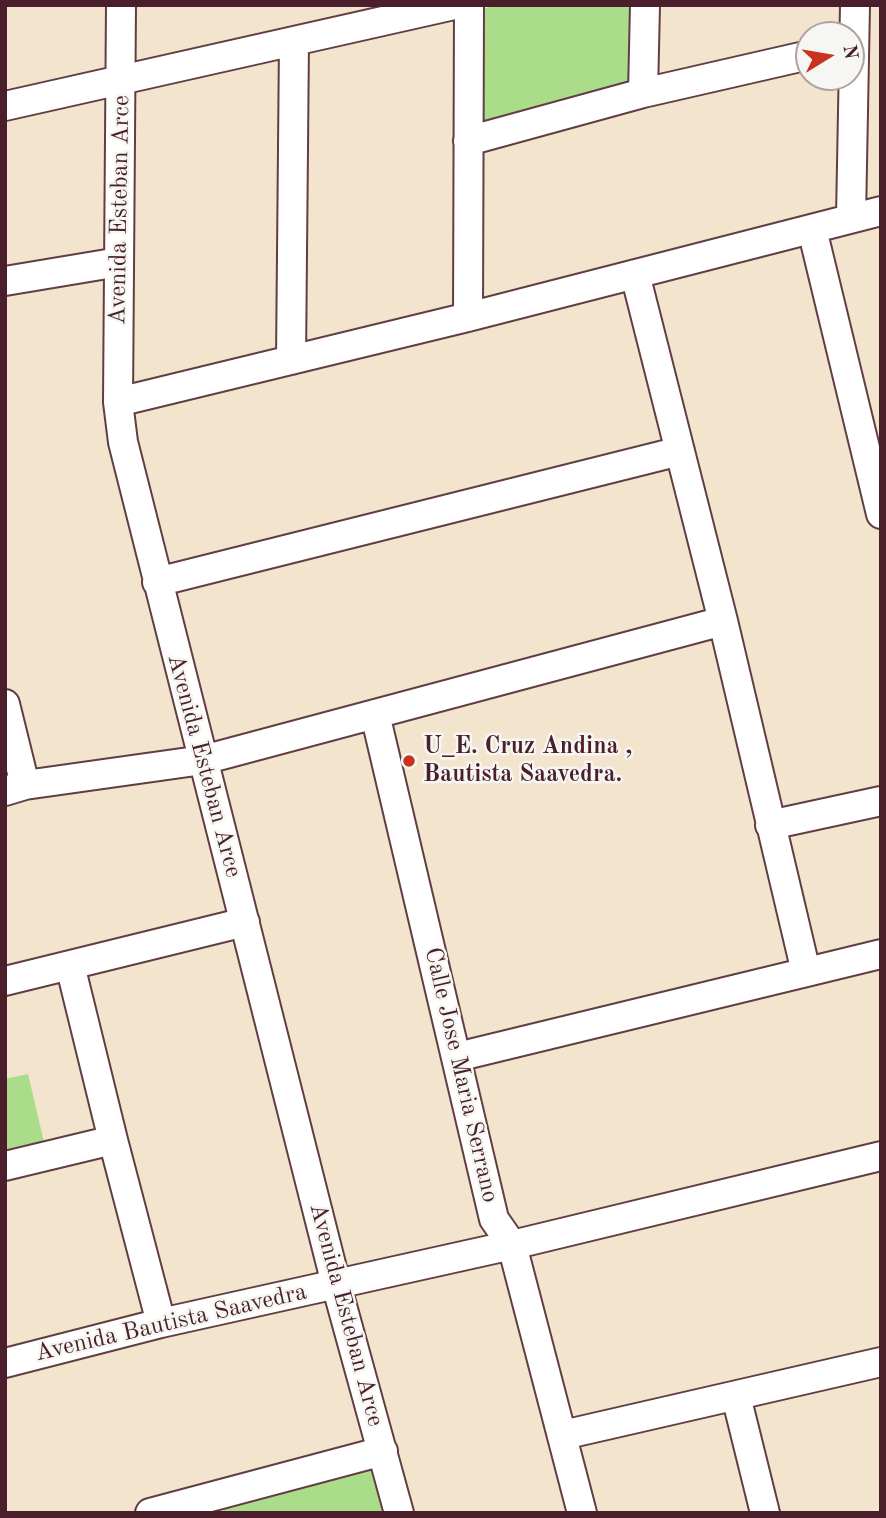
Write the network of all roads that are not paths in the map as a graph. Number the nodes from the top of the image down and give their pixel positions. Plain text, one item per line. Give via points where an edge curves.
1 (121, 5) edge
2 (454, 5) edge
3 (469, 5) edge
4 (645, 5) edge
5 (294, 41) junction
6 (795, 58) edge
7 (122, 80) junction
8 (852, 91) edge
9 (643, 93) junction
10 (5, 106) edge
11 (468, 141) junction
12 (881, 211) edge
13 (851, 218) junction
14 (812, 229) junction
15 (119, 261) junction
16 (635, 274) junction
17 (5, 281) edge
18 (468, 317) junction
19 (291, 360) junction
20 (118, 402) junction
21 (680, 451) junction
22 (881, 513) edge
23 (157, 582) junction
24 (723, 621) junction
25 (5, 704) edge
26 (375, 713) junction
27 (203, 760) junction
28 (15, 788) edge
29 (881, 801) edge
30 (770, 825) junction
31 (245, 922) junction
32 (881, 954) edge
33 (70, 965) junction
34 (806, 972) junction
35 (5, 981) edge
36 (457, 1056) junction
37 (113, 1140) junction
38 (881, 1156) edge
39 (5, 1166) edge
40 (512, 1245) junction
41 (336, 1284) junction
42 (162, 1323) junction
43 (881, 1362) edge
44 (5, 1363) edge
45 (736, 1396) junction
46 (563, 1435) junction
47 (383, 1451) junction
48 (212, 1505) edge
49 (150, 1513) edge
50 (399, 1513) edge
51 (583, 1513) edge
52 (765, 1513) edge

1 - 7 street, Avenida Esteban Arce
2 - 5 street
3 - 11 street
4 - 9 street
5 - 7 street
5 - 19 street
6 - 9 street
7 - 10 street
7 - 15 street, Avenida Esteban Arce
8 - 13 street
9 - 11 street
11 - 18 street
12 - 13 street
13 - 14 street
14 - 16 street
14 - 22 street
15 - 17 street
15 - 20 street, Avenida Esteban Arce
16 - 18 street
16 - 21 street
18 - 19 street
19 - 20 street
20 - 23 street, Avenida Esteban Arce via 122,442
21 - 23 street
21 - 24 street
23 - 27 street, Avenida Esteban Arce
24 - 26 street
24 - 30 street
25 - 28 street
26 - 27 street
26 - 36 street, Calle Jose Maria Serrano
27 - 28 street
27 - 31 street, Avenida Esteban Arce
29 - 30 street
30 - 34 street
31 - 33 street
31 - 41 street, Avenida Esteban Arce
32 - 34 street
33 - 35 street
33 - 37 street
34 - 36 street
36 - 40 street, Calle Jose Maria Serrano via 494,1219
37 - 39 street
37 - 42 street
38 - 40 street, Avenida Bautista Saavedra
40 - 41 street, Avenida Bautista Saavedra
40 - 46 street, Calle Jose Maria Serrano
41 - 42 street, Avenida Bautista Saavedra
41 - 47 street, Avenida Esteban Arce
42 - 44 street, Avenida Bautista Saavedra
43 - 45 street
45 - 46 street
45 - 52 street
46 - 51 street, Calle Jose Maria Serrano
47 - 48 street
47 - 50 street, Avenida Esteban Arce
48 - 49 street

